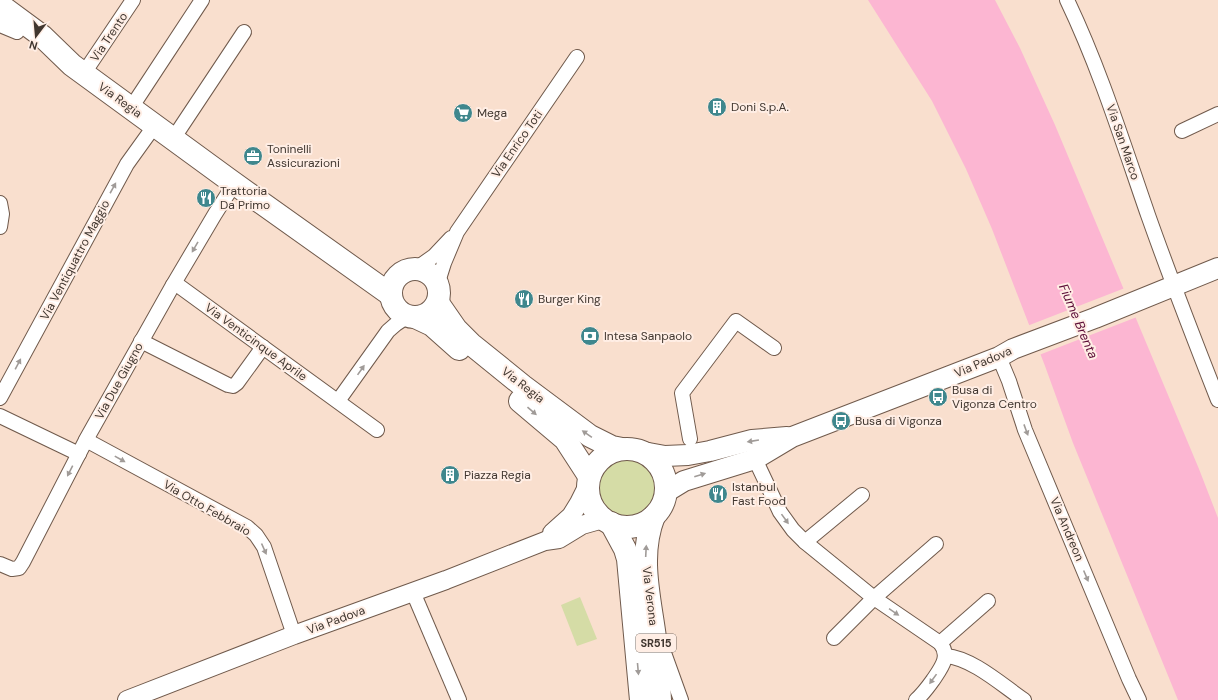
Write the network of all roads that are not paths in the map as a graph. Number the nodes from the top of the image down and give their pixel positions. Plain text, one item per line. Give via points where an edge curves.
1 (133, 0) edge
2 (202, 0) edge
3 (1066, 0) edge
4 (0, 5) edge
5 (0, 20) edge
6 (9, 28) edge
7 (244, 32) dead end
8 (577, 57) dead end
9 (76, 67) junction
10 (131, 108) junction
11 (1218, 114) edge
12 (155, 125) junction
13 (1182, 131) dead end
14 (173, 139) junction
15 (228, 179) junction
16 (0, 202) edge
17 (0, 227) edge
18 (457, 232) junction
19 (355, 268) junction
20 (1218, 268) edge
21 (411, 269) junction
22 (173, 285) junction
23 (1166, 290) junction
24 (438, 292) junction
25 (391, 295) junction
26 (412, 317) junction
27 (141, 341) junction
28 (262, 347) junction
29 (774, 348) dead end
30 (1005, 358) junction
31 (0, 398) edge
32 (1218, 400) edge
33 (338, 401) junction
34 (0, 416) edge
35 (377, 430) dead end
36 (792, 437) junction
37 (690, 439) dead end
38 (86, 440) junction
39 (632, 450) junction
40 (79, 454) junction
41 (754, 459) junction
42 (589, 481) junction
43 (666, 492) junction
44 (862, 495) dead end
45 (654, 516) junction
46 (607, 521) junction
47 (545, 541) junction
48 (805, 542) junction
49 (936, 544) dead end
50 (0, 564) edge
51 (413, 592) junction
52 (874, 598) junction
53 (988, 601) dead end
54 (294, 635) junction
55 (834, 638) dead end
56 (655, 640) junction
57 (940, 643) junction
58 (946, 656) junction
59 (127, 700) edge
60 (459, 700) edge
61 (641, 700) edge
62 (660, 700) edge
63 (681, 700) edge
64 (916, 700) edge
65 (1024, 700) edge
66 (1139, 700) edge

1 - 9 street, Via Trento
2 - 10 street
3 - 23 street, Via San Marco via 1105,90
4 - 9 main road, Via Regia via 42,36
5 - 6 main road, Via Regia
6 - 9 main road, Via Regia
7 - 14 street
8 - 18 street, Via Enrico Toti
9 - 10 main road, Via Regia
10 - 12 main road, Via Regia
11 - 13 street
12 - 14 main road, Via Regia
31 -> 12 street, Via Ventiquattro Maggio via 127,164
14 - 15 main road, Via Regia
15 - 19 main road, Via Regia
15 -> 22 street, Via Due Giugno via 229,192
16 - 17 street
18 - 21 street, Via Enrico Toti via 434,256
18 - 24 street, Via Enrico Toti via 444,263
19 - 21 main road, Via Regia via 386,272
19 - 25 main road, Via Regia
20 - 23 main road
21 - 24 main road via 430,272
21 - 25 main road via 398,275 391,287
22 - 27 street, Via Due Giugno
22 - 28 street, Via Venticinque Aprile via 179,286
23 - 30 main road, Via Padova
23 - 32 street, Via San Marco
24 - 26 main road via 429,313
39 -> 24 main road, Via Regia via 612,446 590,436 471,344 442,310
25 - 26 main road via 396,308
33 -> 26 street via 388,331 396,324
26 -> 42 main road, Via Regia via 432,325 566,439
27 - 28 street via 233,386
27 - 38 street, Via Due Giugno
28 - 33 street, Via Venticinque Aprile
29 - 37 street via 736,321 682,392
30 - 36 main road, Via Padova
30 -> 66 street, Via Andreon via 1028,437
33 - 35 street, Via Venticinque Aprile
34 - 40 street
36 -> 39 main road, Via Padova via 752,440 688,455 665,456
36 - 41 main road, Via Padova
38 - 40 street, Via Due Giugno
38 -> 54 street, Via Otto Febbraio via 246,528 256,536 264,547
39 - 42 main road, Via Padova via 603,456 594,467
39 - 43 main road via 653,459 661,468
40 -> 50 street, Via Due Giugno via 19,568 12,570
43 -> 41 main road, Via Padova via 684,481
41 -> 48 street via 780,512
42 - 46 main road via 591,504
42 - 47 street, Via Padova via 571,516
43 - 45 main road via 662,505
44 - 48 street
45 - 46 main road, Via Padova via 634,526 619,526
56 -> 45 main road, Via Verona / SR515 via 645,566 648,530
46 - 47 street, Via Padova via 582,525 559,539
46 -> 61 main road, Via Verona / SR515 via 625,549 628,559
47 - 51 street, Via Padova
48 - 52 street
49 - 52 street
51 - 54 street, Via Padova
51 - 60 street
52 - 55 street
52 -> 57 street
53 - 57 street
54 - 59 street, Via Padova
56 - 62 main road, Via Verona / SR515
56 - 63 street via 664,652
57 - 58 street
58 -> 64 street via 944,665
58 - 65 street via 973,664

